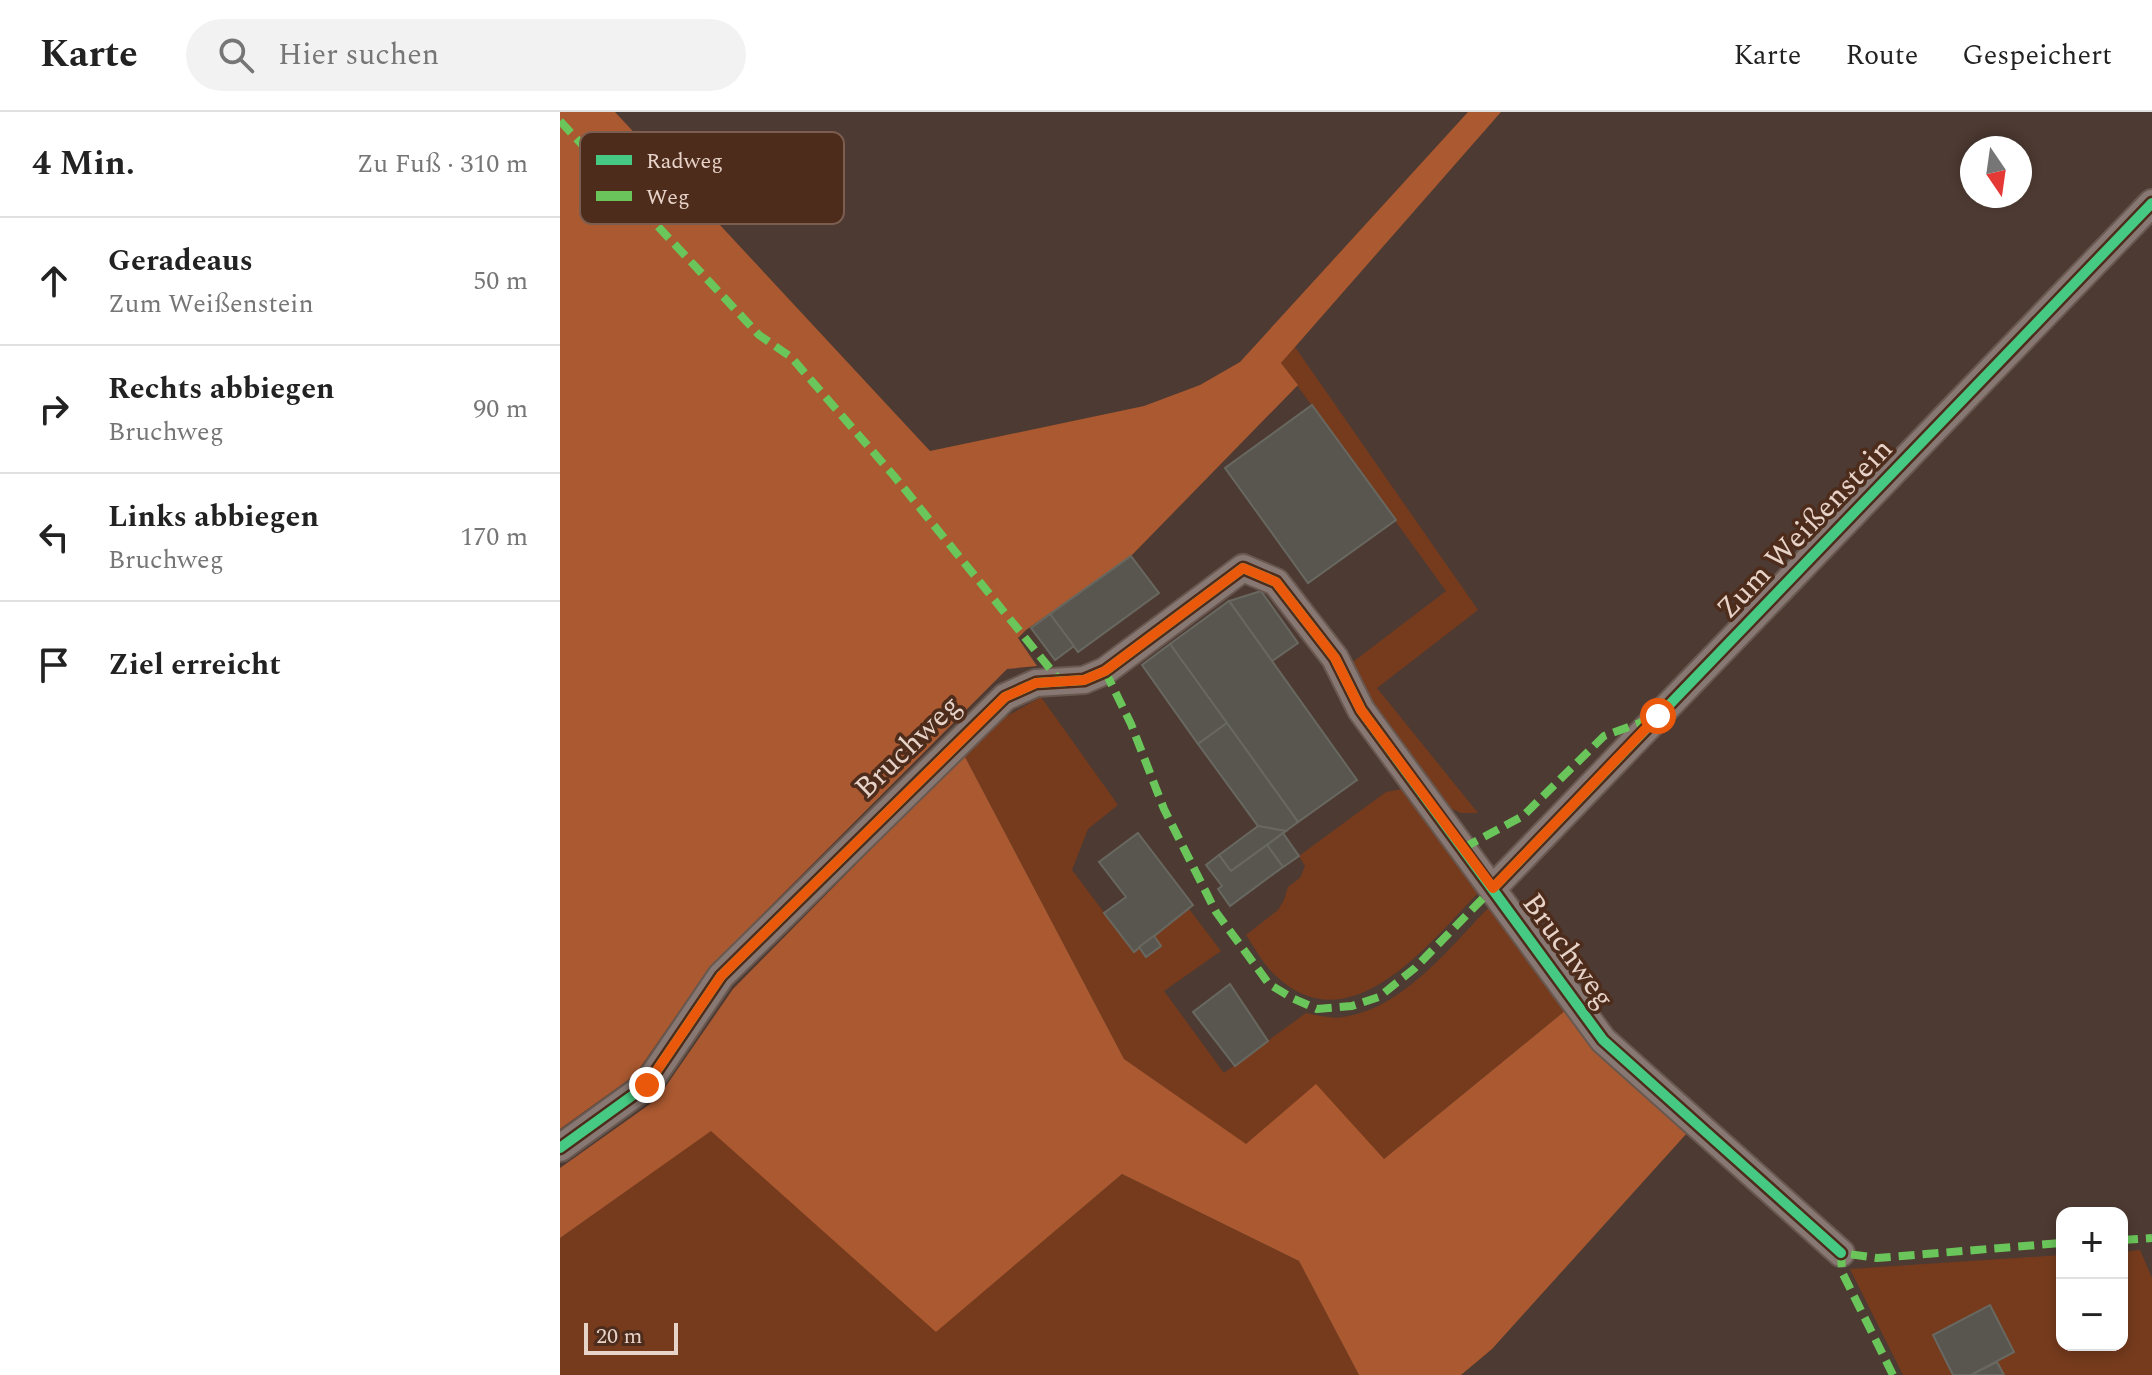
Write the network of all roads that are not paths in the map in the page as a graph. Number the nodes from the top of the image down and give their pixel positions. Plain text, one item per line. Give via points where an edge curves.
1 (2152, 203) edge
2 (1493, 888) junction
3 (560, 1148) edge
4 (1841, 1253) dead end

1 - 2 street, Zum Weißenstein
2 - 3 street, Bruchweg via 1361,710 1335,658 1276,582 1243,568 1105,671 1084,680 1036,683 1005,697 721,976 647,1085
2 - 4 street, Bruchweg via 1603,1040

